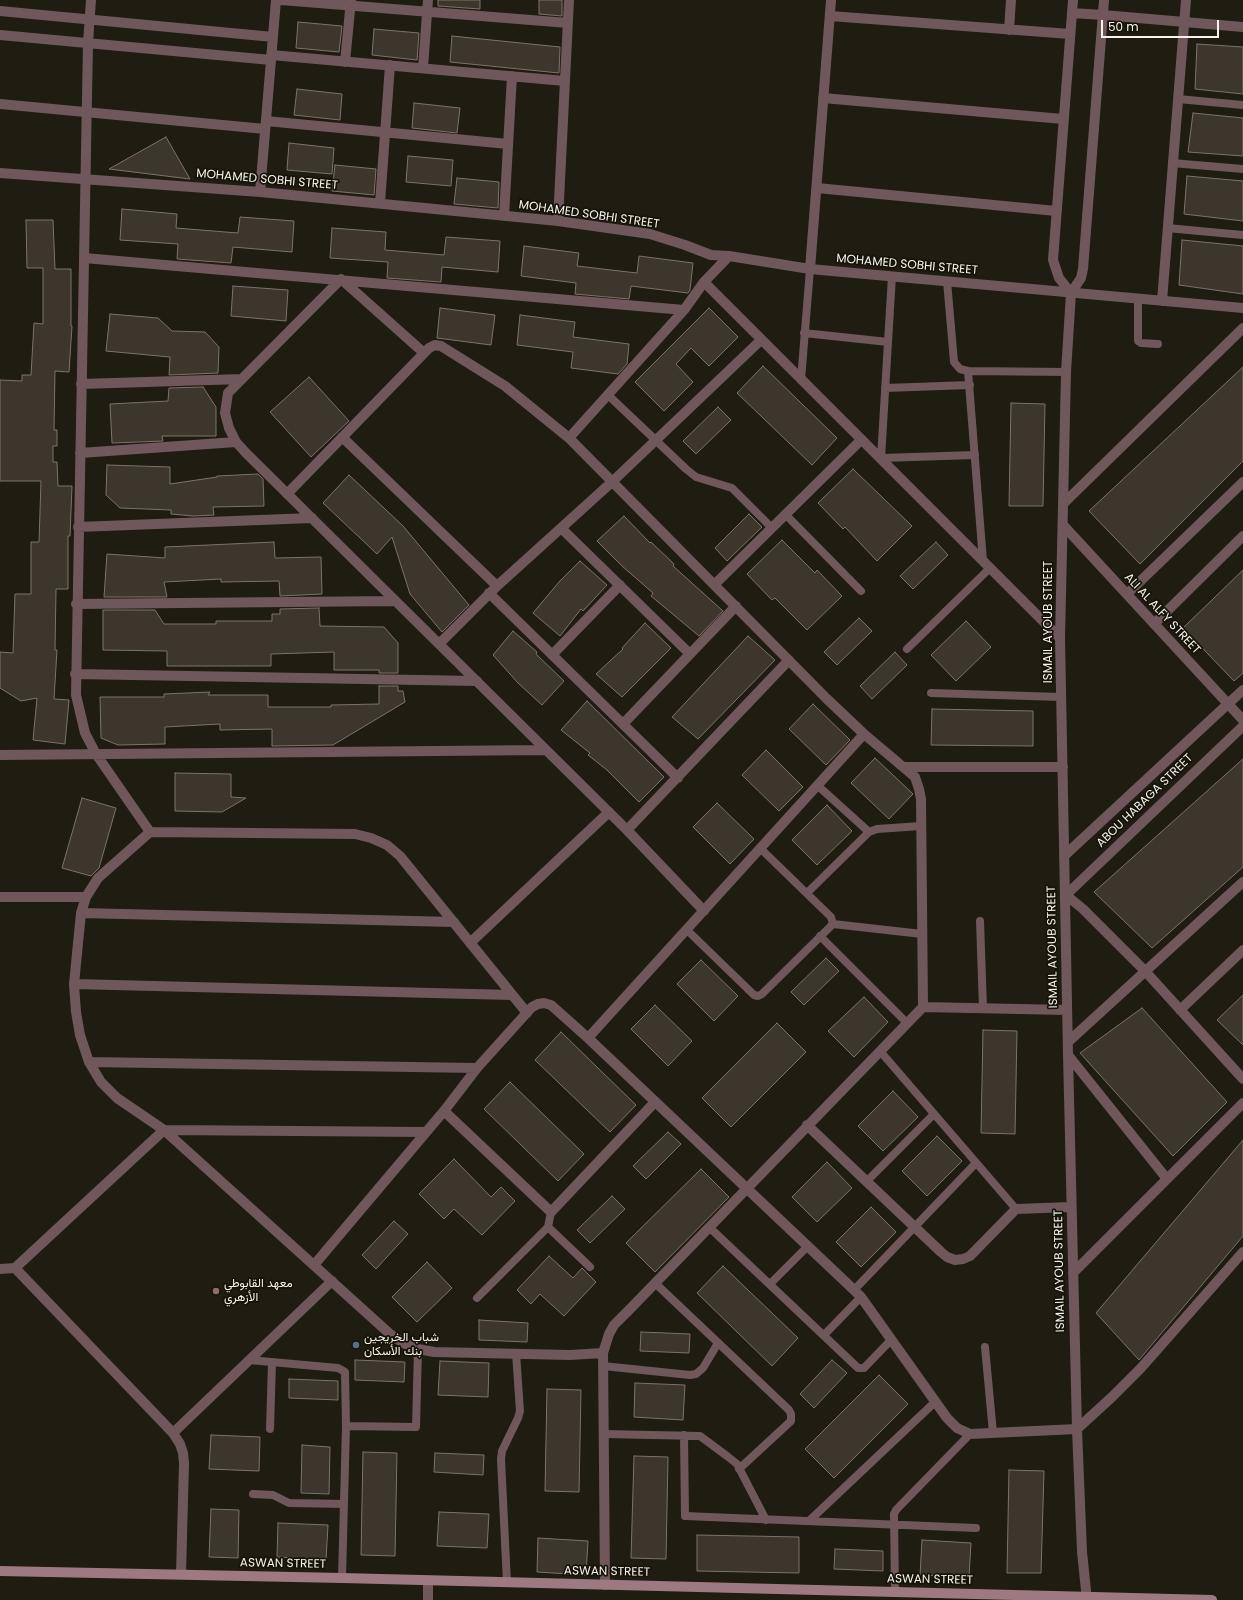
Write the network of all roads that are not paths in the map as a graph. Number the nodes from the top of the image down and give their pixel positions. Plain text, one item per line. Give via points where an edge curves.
1 (91, 0) edge
2 (276, 0) edge
3 (281, 0) edge
4 (428, 0) edge
5 (569, 0) edge
6 (830, 0) edge
7 (1012, 0) edge
8 (1073, 0) edge
9 (1104, 0) edge
10 (1186, 0) edge
11 (350, 3) edge
12 (0, 11) edge
13 (427, 12) junction
14 (1072, 13) junction
15 (1103, 14) junction
16 (830, 16) junction
17 (90, 19) junction
18 (1184, 22) junction
19 (568, 23) junction
20 (1243, 27) edge
21 (1009, 30) junction
22 (1070, 34) junction
23 (0, 35) edge
24 (273, 37) junction
25 (88, 43) junction
26 (271, 58) junction
27 (345, 62) junction
28 (390, 65) junction
29 (423, 68) junction
30 (512, 76) junction
31 (565, 81) junction
32 (823, 98) junction
33 (1178, 99) junction
34 (0, 104) edge
35 (1243, 105) edge
36 (87, 112) junction
37 (1064, 119) junction
38 (266, 125) junction
39 (385, 132) junction
40 (508, 144) junction
41 (1172, 163) junction
42 (1243, 169) edge
43 (0, 173) edge
44 (86, 178) junction
45 (816, 188) junction
46 (260, 192) junction
47 (380, 204) junction
48 (1056, 211) junction
49 (504, 216) junction
50 (558, 221) junction
51 (1168, 228) junction
52 (1243, 235) edge
53 (729, 256) junction
54 (84, 258) junction
55 (810, 269) junction
56 (892, 276) junction
57 (341, 279) junction
58 (947, 281) junction
59 (704, 282) junction
60 (1071, 293) junction
61 (1138, 299) junction
62 (1162, 301) junction
63 (1243, 308) edge
64 (684, 310) junction
65 (1243, 328) edge
66 (804, 333) junction
67 (762, 340) junction
68 (888, 342) junction
69 (1158, 344) dead end
70 (424, 353) junction
71 (968, 371) junction
72 (1066, 372) junction
73 (242, 379) junction
74 (801, 380) junction
75 (81, 384) junction
76 (970, 385) junction
77 (885, 388) junction
78 (608, 395) junction
79 (342, 437) junction
80 (569, 438) junction
81 (656, 440) junction
82 (861, 440) junction
83 (236, 442) junction
84 (80, 453) junction
85 (975, 455) junction
86 (880, 458) junction
87 (613, 481) junction
88 (1243, 482) edge
89 (287, 494) junction
90 (1063, 504) junction
91 (786, 515) junction
92 (312, 518) junction
93 (1063, 524) junction
94 (78, 527) junction
95 (561, 528) junction
96 (772, 528) junction
97 (1243, 536) edge
98 (987, 565) junction
99 (714, 584) junction
100 (620, 585) junction
101 (493, 590) junction
102 (861, 591) dead end
103 (1127, 594) junction
104 (395, 601) junction
105 (76, 604) junction
106 (736, 606) junction
107 (1154, 624) junction
108 (1060, 638) junction
109 (439, 644) junction
110 (907, 649) dead end
111 (690, 654) junction
112 (552, 655) junction
113 (789, 660) junction
114 (75, 674) junction
115 (476, 681) junction
116 (1243, 690) edge
117 (931, 693) dead end
118 (1061, 697) junction
119 (1228, 705) junction
120 (1243, 720) edge
121 (623, 724) junction
122 (1243, 726) edge
123 (864, 734) junction
124 (546, 750) junction
125 (96, 754) junction
126 (0, 755) edge
127 (904, 767) junction
128 (1063, 767) junction
129 (678, 778) junction
130 (817, 785) junction
131 (609, 812) junction
132 (921, 826) junction
133 (627, 830) junction
134 (150, 832) junction
135 (869, 832) junction
136 (760, 848) junction
137 (1064, 856) junction
138 (1243, 882) edge
139 (807, 893) junction
140 (1066, 895) junction
141 (0, 897) edge
142 (86, 897) junction
143 (704, 911) junction
144 (81, 913) junction
145 (980, 921) dead end
146 (454, 922) junction
147 (833, 924) junction
148 (686, 930) junction
149 (922, 934) junction
150 (820, 936) junction
151 (470, 943) junction
152 (1243, 950) edge
153 (1145, 971) junction
154 (74, 984) junction
155 (512, 995) junction
156 (923, 1007) junction
157 (983, 1008) junction
158 (1067, 1010) junction
159 (1180, 1010) junction
160 (527, 1013) junction
161 (907, 1022) junction
162 (588, 1038) junction
163 (1068, 1042) junction
164 (880, 1050) junction
165 (1068, 1055) junction
166 (89, 1062) junction
167 (477, 1068) junction
168 (1243, 1079) edge
169 (655, 1102) junction
170 (1243, 1104) edge
171 (444, 1111) junction
172 (934, 1114) junction
173 (807, 1125) junction
174 (164, 1130) junction
175 (426, 1132) junction
176 (976, 1163) junction
177 (1167, 1179) junction
178 (867, 1181) junction
179 (746, 1188) junction
180 (1071, 1207) junction
181 (1016, 1209) junction
182 (551, 1212) junction
183 (548, 1227) junction
184 (709, 1227) junction
185 (915, 1227) junction
186 (808, 1246) junction
187 (1243, 1252) edge
188 (314, 1265) junction
189 (16, 1268) junction
190 (590, 1268) dead end
191 (0, 1269) edge
192 (1073, 1273) junction
193 (332, 1281) junction
194 (655, 1282) junction
195 (770, 1284) junction
196 (857, 1294) junction
197 (477, 1298) dead end
198 (824, 1335) junction
199 (891, 1340) junction
200 (718, 1343) junction
201 (984, 1347) dead end
202 (418, 1349) junction
203 (516, 1353) junction
204 (603, 1353) junction
205 (249, 1360) junction
206 (272, 1362) junction
207 (603, 1366) junction
208 (935, 1402) junction
209 (346, 1426) junction
210 (270, 1429) dead end
211 (1077, 1429) junction
212 (173, 1433) junction
213 (993, 1433) junction
214 (604, 1434) junction
215 (970, 1434) junction
216 (684, 1435) junction
217 (739, 1469) junction
218 (253, 1494) dead end
219 (344, 1504) junction
220 (766, 1520) junction
221 (809, 1521) junction
222 (894, 1525) junction
223 (976, 1528) dead end
224 (0, 1571) edge
225 (181, 1574) junction
226 (342, 1578) junction
227 (428, 1581) junction
228 (507, 1583) junction
229 (605, 1585) junction
230 (895, 1592) junction
231 (1087, 1598) edge
232 (428, 1600) edge
233 (1212, 1600) edge

1 - 17 street
2 - 24 street
3 - 11 street
4 - 13 street
5 - 19 street
6 - 16 street
7 - 21 street
8 - 14 street
9 - 15 street
10 - 18 street
11 - 13 street
11 - 27 street
12 - 17 street
13 - 19 street
13 - 29 street
14 - 15 street
14 - 22 street
15 - 18 street
15 - 60 street via 1083,269 1081,278
16 - 21 street
16 - 32 street
17 - 24 street
17 - 25 street
18 - 20 street
18 - 33 street
19 - 31 street
21 - 22 street
22 - 37 street
23 - 25 street
24 - 26 street
25 - 26 street
25 - 36 street
26 - 27 street
26 - 38 street
27 - 28 street
28 - 29 street
28 - 39 street
29 - 30 street
30 - 31 street
30 - 40 street
31 - 50 street
32 - 37 street
32 - 45 street
33 - 35 lane
33 - 41 street
34 - 36 street
36 - 38 street
36 - 44 street
37 - 48 street
38 - 39 street
38 - 46 street
39 - 40 street
39 - 47 street
40 - 49 street
41 - 42 lane
41 - 51 street
43 - 44 street, MOHAMED SOBHI STREET
44 - 46 street, MOHAMED SOBHI STREET
44 - 54 street
45 - 48 street
45 - 55 street
46 - 47 street, MOHAMED SOBHI STREET
47 - 49 street, MOHAMED SOBHI STREET
48 - 60 street via 1053,260 1058,278
49 - 50 street, MOHAMED SOBHI STREET
50 - 53 street, MOHAMED SOBHI STREET via 650,234 711,255
51 - 52 lane
51 - 62 street
53 - 55 street, MOHAMED SOBHI STREET
53 - 59 street
54 - 57 street
54 - 75 street
55 - 56 street, MOHAMED SOBHI STREET
55 - 66 lane
56 - 58 street, MOHAMED SOBHI STREET
56 - 68 lane
57 - 64 street
57 - 70 street
57 - 73 street
58 - 60 street, MOHAMED SOBHI STREET
58 - 71 lane via 954,362 960,369
59 - 64 street
59 - 67 street
60 - 61 street, MOHAMED SOBHI STREET
60 - 72 street, ISMAIL AYOUB STREET
61 - 62 street, MOHAMED SOBHI STREET
61 - 69 lane via 1138,339 1141,342
62 - 63 street, MOHAMED SOBHI STREET
64 - 78 street
65 - 90 street
66 - 68 lane
66 - 74 lane
67 - 74 street
67 - 81 street
68 - 77 lane
70 - 79 street
70 - 80 street via 435,345 441,346 505,386
71 - 72 lane
71 - 76 lane
72 - 90 street, ISMAIL AYOUB STREET
73 - 75 street
73 - 83 street via 228,393 225,413
74 - 82 street
75 - 84 street
76 - 77 lane
76 - 85 lane
77 - 86 lane
78 - 80 street
78 - 81 lane
79 - 89 street
79 - 101 street
80 - 87 street
81 - 87 street
81 - 96 lane via 696,477 732,488
82 - 86 street
82 - 91 street
83 - 84 street
83 - 89 street
84 - 94 street
85 - 86 lane
85 - 98 lane
86 - 98 street
87 - 95 street
87 - 99 street
88 - 103 street
89 - 92 street
90 - 93 street, ISMAIL AYOUB STREET
91 - 96 street
91 - 102 lane
92 - 94 street
92 - 104 street
93 - 103 street, ALI AL ALFY STREET
93 - 108 street, ISMAIL AYOUB STREET
94 - 105 street
95 - 100 street
95 - 101 street
96 - 99 street
97 - 107 street
98 - 108 street
98 - 110 lane
99 - 106 street
100 - 111 street
100 - 112 street
101 - 109 street
101 - 112 street
103 - 107 street, ALI AL ALFY STREET
104 - 105 street
104 - 109 street
105 - 114 street
106 - 111 street
106 - 113 street
107 - 119 street, ALI AL ALFY STREET
108 - 118 street, ISMAIL AYOUB STREET
109 - 115 street
111 - 121 street
112 - 121 street
113 - 123 street
113 - 129 street
114 - 115 street
114 - 125 street via 80,716
115 - 124 street
116 - 119 street, ABOU HABAGA STREET
117 - 118 lane
118 - 128 street, ISMAIL AYOUB STREET
119 - 120 street, ALI AL ALFY STREET
119 - 137 street, ABOU HABAGA STREET
121 - 129 street
122 - 140 street, ABOU HABAGA STREET
123 - 127 street
123 - 130 street
124 - 125 street
124 - 131 street
125 - 126 street
125 - 134 street
127 - 128 street
127 - 132 street via 915,777 919,789
128 - 137 street, ISMAIL AYOUB STREET
129 - 133 street
130 - 135 lane
130 - 136 street
131 - 133 street
131 - 151 street
132 - 135 lane via 877,829
132 - 149 street
133 - 143 street
134 - 142 street via 98,878
134 - 146 street via 355,834 371,838 387,845 400,856
135 - 139 lane
136 - 139 lane
136 - 143 street
137 - 140 street, ISMAIL AYOUB STREET
138 - 153 street
139 - 147 lane via 831,917
140 - 153 street
140 - 158 street, ISMAIL AYOUB STREET
141 - 142 street
142 - 144 street
143 - 148 street
144 - 146 street
144 - 154 street
145 - 157 lane
146 - 151 street
147 - 149 lane
147 - 150 lane
148 - 150 lane via 758,996
148 - 162 street
149 - 156 street
150 - 161 lane
151 - 155 street
152 - 159 street
153 - 159 street
153 - 163 street
154 - 155 street
154 - 166 street via 80,1035
155 - 160 street
156 - 157 street
156 - 161 street
157 - 158 street
158 - 163 street, ISMAIL AYOUB STREET
159 - 168 street
160 - 162 street via 538,1004 551,1005
160 - 167 street
161 - 164 street
162 - 169 street
163 - 165 street, ISMAIL AYOUB STREET
164 - 172 lane
164 - 173 street
165 - 177 street
165 - 180 street, ISMAIL AYOUB STREET
166 - 167 street
166 - 174 street via 101,1082 117,1098
167 - 171 street
169 - 179 street
169 - 182 street
170 - 177 street
171 - 175 street
171 - 182 street
172 - 176 lane
172 - 178 lane
173 - 178 street
173 - 179 street
174 - 175 street
174 - 188 street
174 - 189 street
175 - 188 street
176 - 181 lane
176 - 185 lane
177 - 192 street
178 - 185 street
179 - 184 street
179 - 186 street
180 - 181 street
180 - 192 street, ISMAIL AYOUB STREET
181 - 185 street via 970,1256 963,1259 947,1257
182 - 183 lane
183 - 190 lane
183 - 197 lane
184 - 194 street
184 - 195 lane
185 - 196 lane
186 - 195 lane
186 - 196 street
187 - 211 street via 1141,1368
188 - 193 street
189 - 191 street
189 - 212 street
192 - 211 street, ISMAIL AYOUB STREET
193 - 202 street via 390,1334
193 - 205 street
194 - 200 lane
194 - 204 street via 614,1326
195 - 198 lane
196 - 198 lane
196 - 199 street
198 - 199 lane via 861,1369
199 - 208 street
200 - 207 lane via 703,1368 690,1376
200 - 217 lane via 791,1414 791,1421
201 - 213 lane
202 - 203 street via 434,1352
202 - 209 lane via 416,1427
203 - 204 street
203 - 228 lane via 520,1411 502,1451 501,1460
204 - 207 street
205 - 206 lane
205 - 212 street
206 - 209 lane via 342,1369 346,1376
206 - 210 lane
207 - 214 street
208 - 215 street via 951,1424
208 - 221 lane
209 - 219 lane
211 - 213 street
211 - 231 street, ISMAIL AYOUB STREET via 1082,1552
212 - 225 street via 183,1453
213 - 215 street
214 - 216 lane
214 - 229 street
215 - 222 lane via 896,1510
216 - 217 lane via 700,1436 732,1460
216 - 220 lane via 685,1516
217 - 220 lane
218 - 219 lane via 273,1494 289,1503
219 - 226 lane
220 - 221 lane
221 - 222 lane
222 - 223 lane
222 - 230 lane
224 - 225 street, ASWAN STREET
225 - 226 street, ASWAN STREET
226 - 227 street, ASWAN STREET
227 - 228 street, ASWAN STREET
227 - 232 street
228 - 229 street, ASWAN STREET
229 - 230 street, ASWAN STREET
230 - 231 street, ASWAN STREET
231 - 233 street, ASWAN STREET

